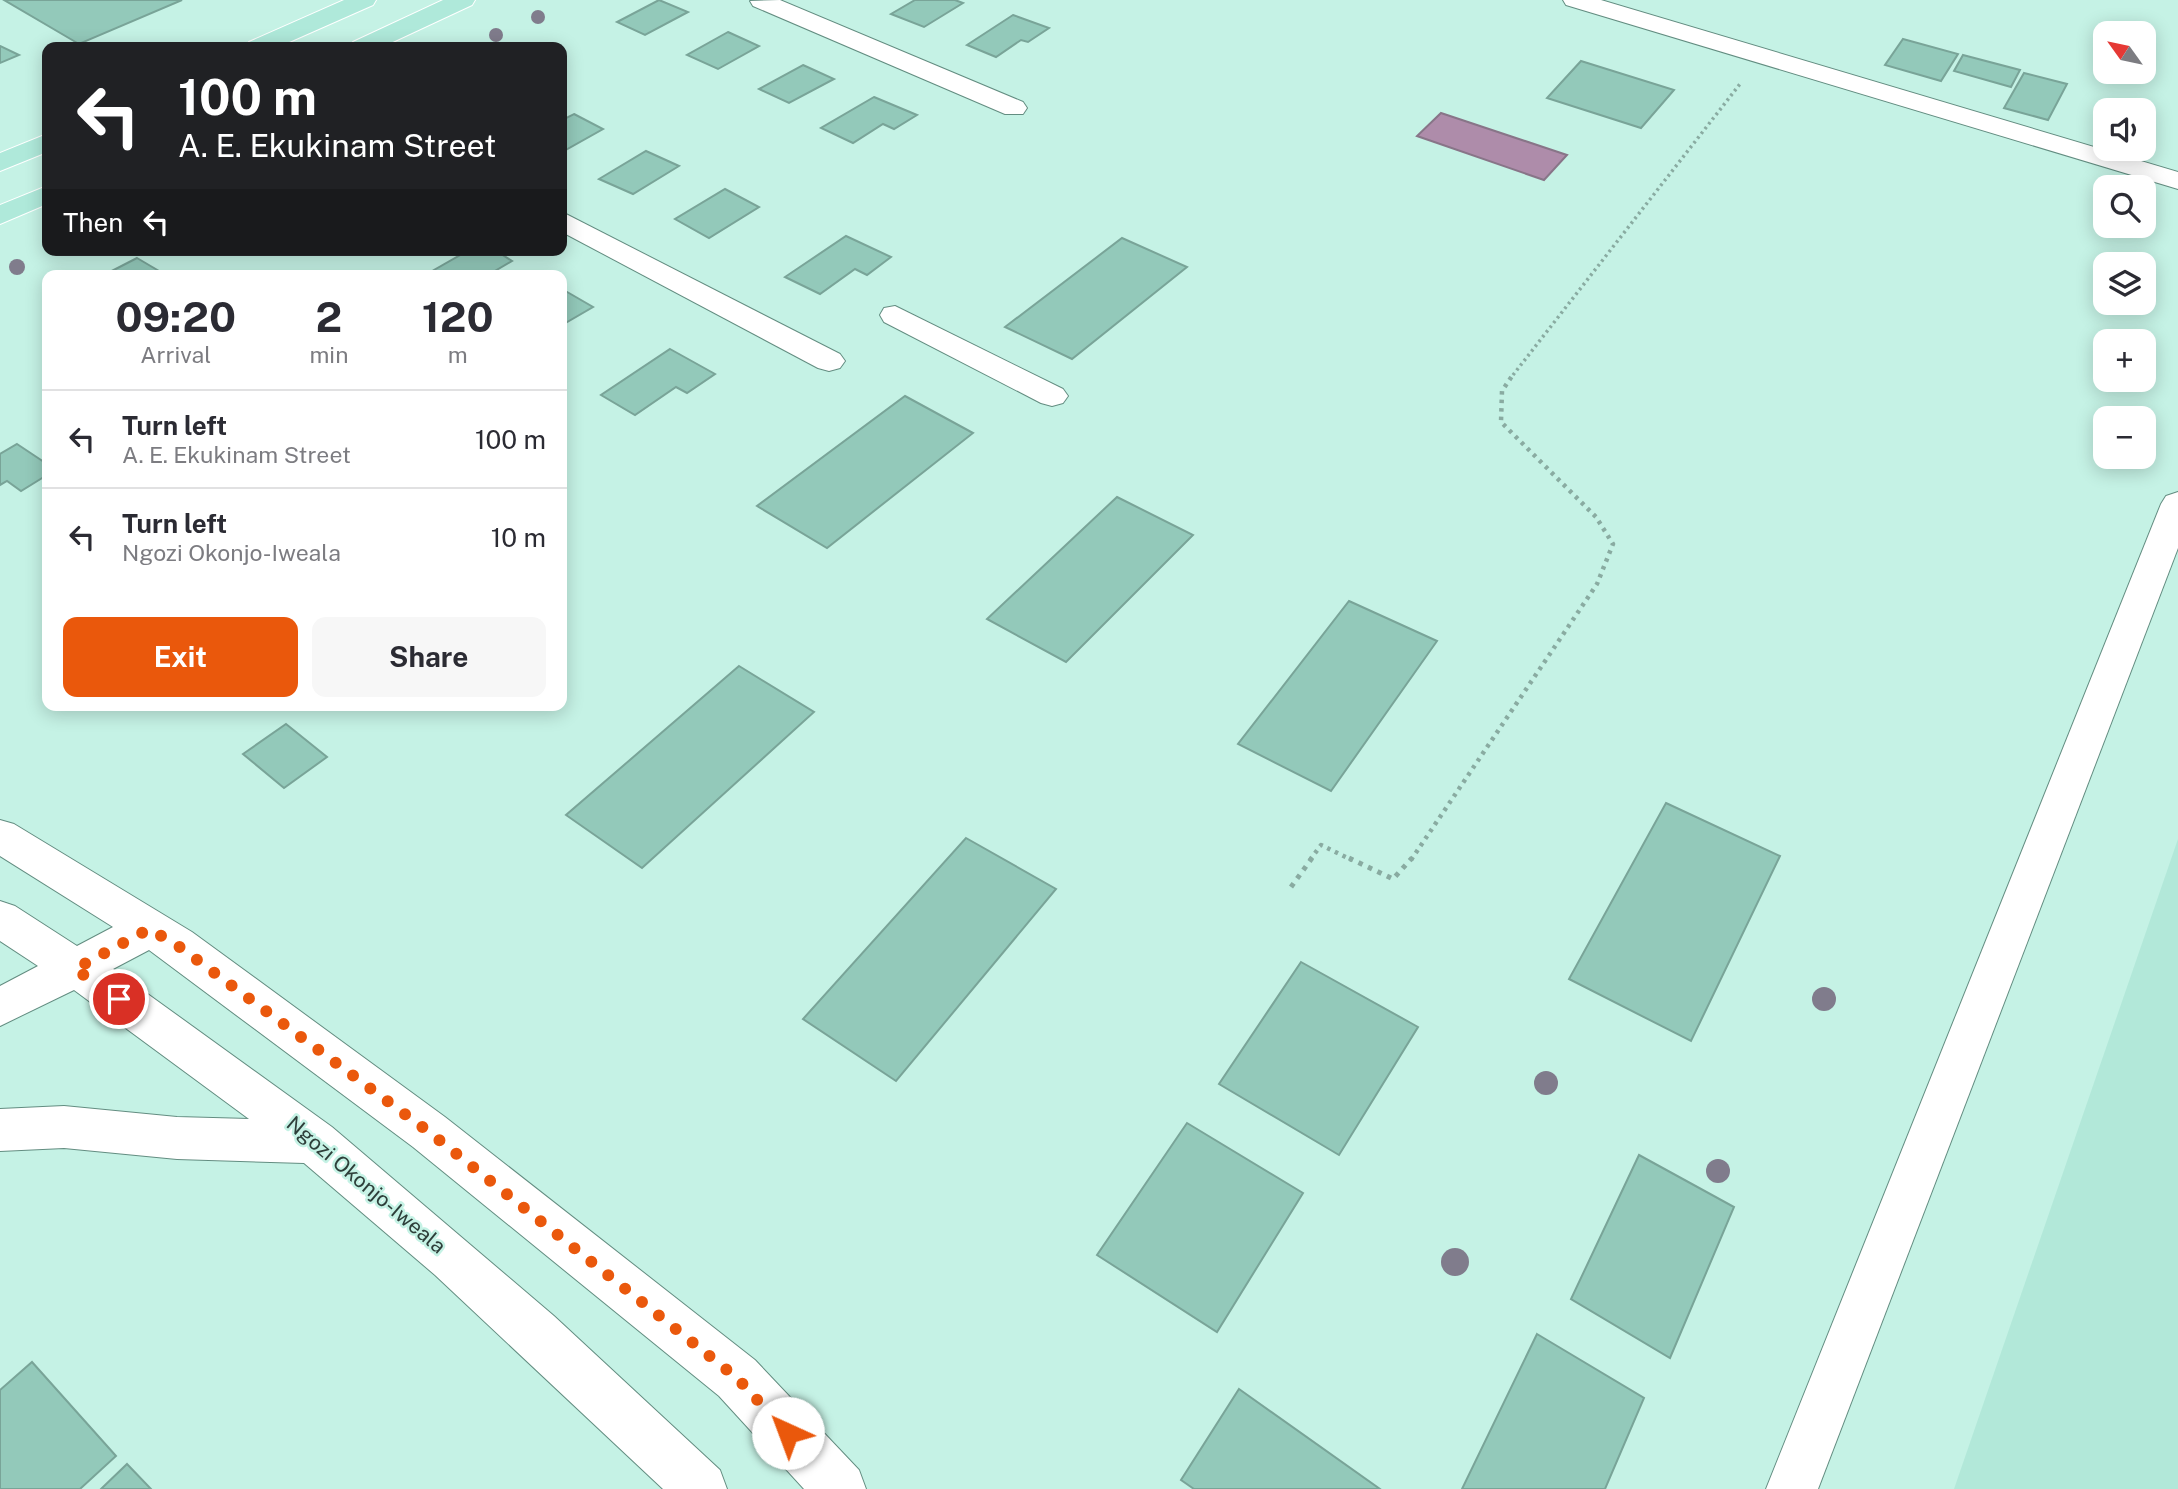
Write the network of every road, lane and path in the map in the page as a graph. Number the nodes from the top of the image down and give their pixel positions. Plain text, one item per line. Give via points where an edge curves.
1 (364, 0) edge
2 (463, 0) edge
3 (1576, 0) edge
4 (762, 1) edge
5 (269, 42) edge
6 (373, 42) edge
7 (1762, 56) junction
8 (1014, 107) dead end
9 (42, 144) edge
10 (0, 163) edge
11 (2178, 181) edge
12 (42, 196) edge
13 (0, 216) edge
14 (567, 224) edge
15 (895, 315) dead end
16 (829, 361) dead end
17 (1052, 396) dead end
18 (2178, 504) edge
19 (0, 836) edge
20 (1291, 887) dead end
21 (0, 919) edge
22 (149, 929) junction
23 (75, 969) junction
24 (0, 1007) edge
25 (0, 1130) edge
26 (316, 1142) junction
27 (701, 1489) edge
28 (840, 1489) edge
29 (1792, 1489) edge

1 - 5 main road
2 - 6 main road
3 - 7 street
4 - 8 street
7 - 11 street
7 - 20 path via 1502,391 1501,422 1596,517 1613,544 1597,584 1404,870 1392,879 1321,845
9 - 10 main road
12 - 13 main road
14 - 16 street
15 - 17 street
18 - 29 street
19 - 22 street
21 - 23 street, Ngozi Okonjo-Iweala
22 - 23 street
22 - 28 street via 429,1132 737,1378
23 - 24 street
23 - 26 street, Ngozi Okonjo-Iweala via 268,1103
25 - 26 street via 64,1127 177,1138
26 - 27 street, Ngozi Okonjo-Iweala via 576,1368

